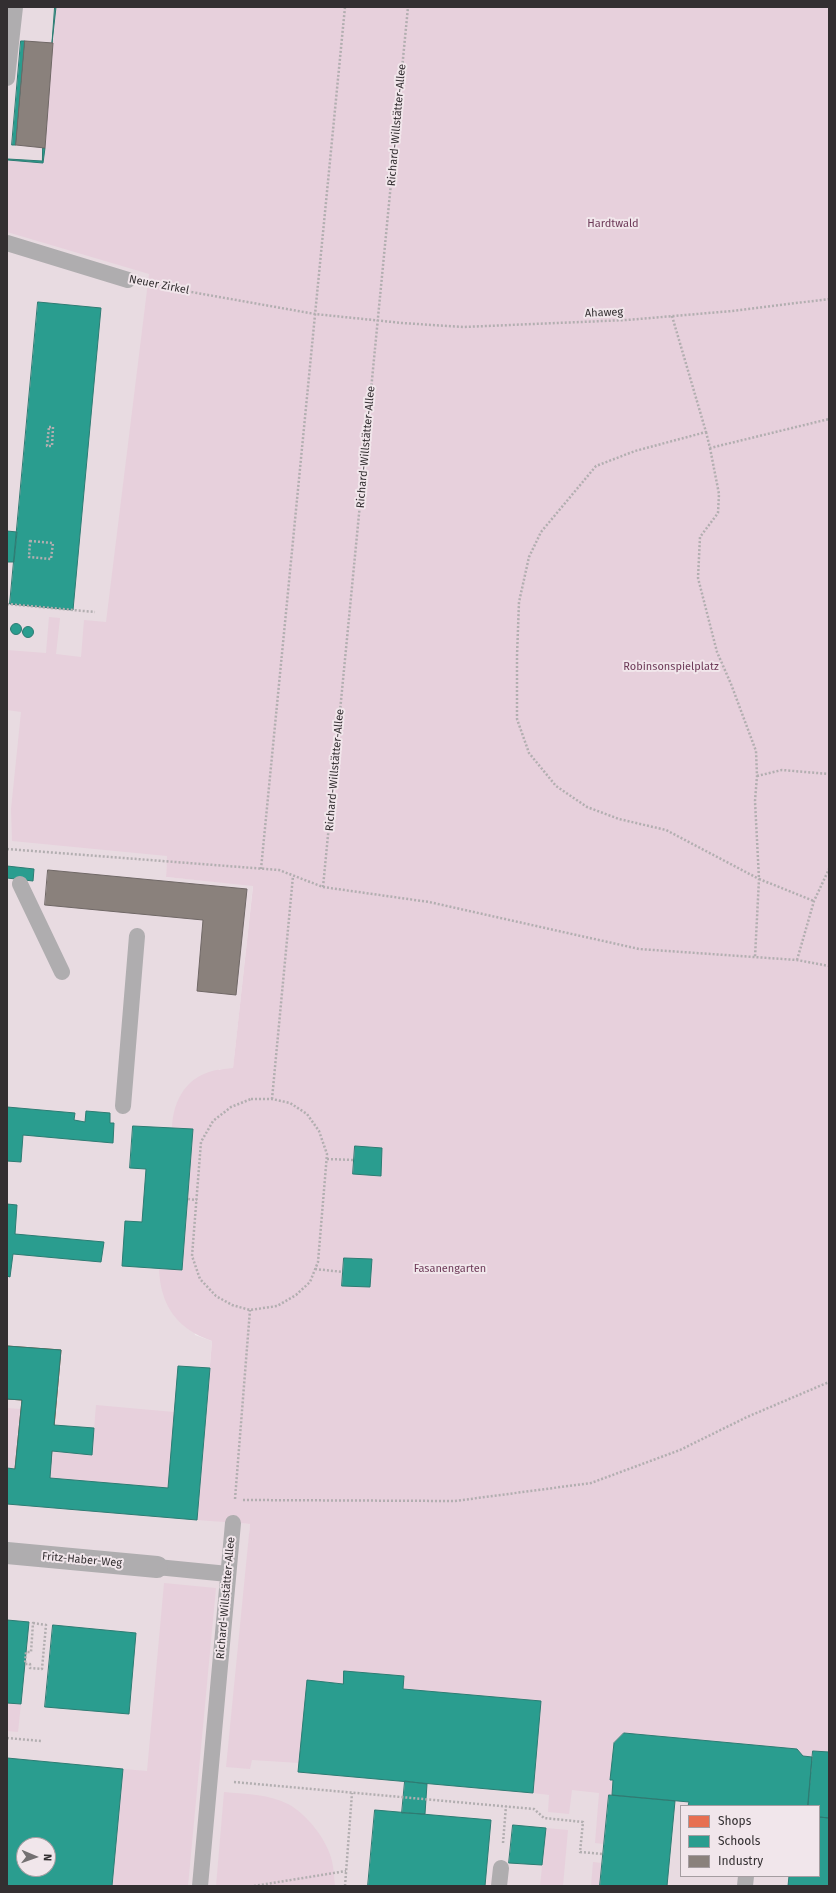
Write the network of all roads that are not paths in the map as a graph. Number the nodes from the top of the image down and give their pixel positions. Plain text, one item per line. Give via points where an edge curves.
1 (14, 7) edge
2 (7, 78) edge
3 (7, 243) edge
4 (128, 280) road end
5 (20, 884) dead end
6 (137, 936) dead end
7 (62, 972) dead end
8 (123, 1106) dead end
9 (233, 1523) road end
10 (7, 1553) edge
11 (157, 1567) joint
12 (228, 1574) junction
13 (500, 1868) road end
14 (200, 1886) edge
15 (499, 1886) edge

1 - 2 lane
3 - 4 lane, Neuer Zirkel
5 - 7 lane
6 - 8 lane
9 - 12 lane, Richard-Willstätter-Allee
10 - 11 street, Fritz-Haber-Weg
11 - 12 lane
12 - 14 lane, Richard-Willstätter-Allee
13 - 15 lane

